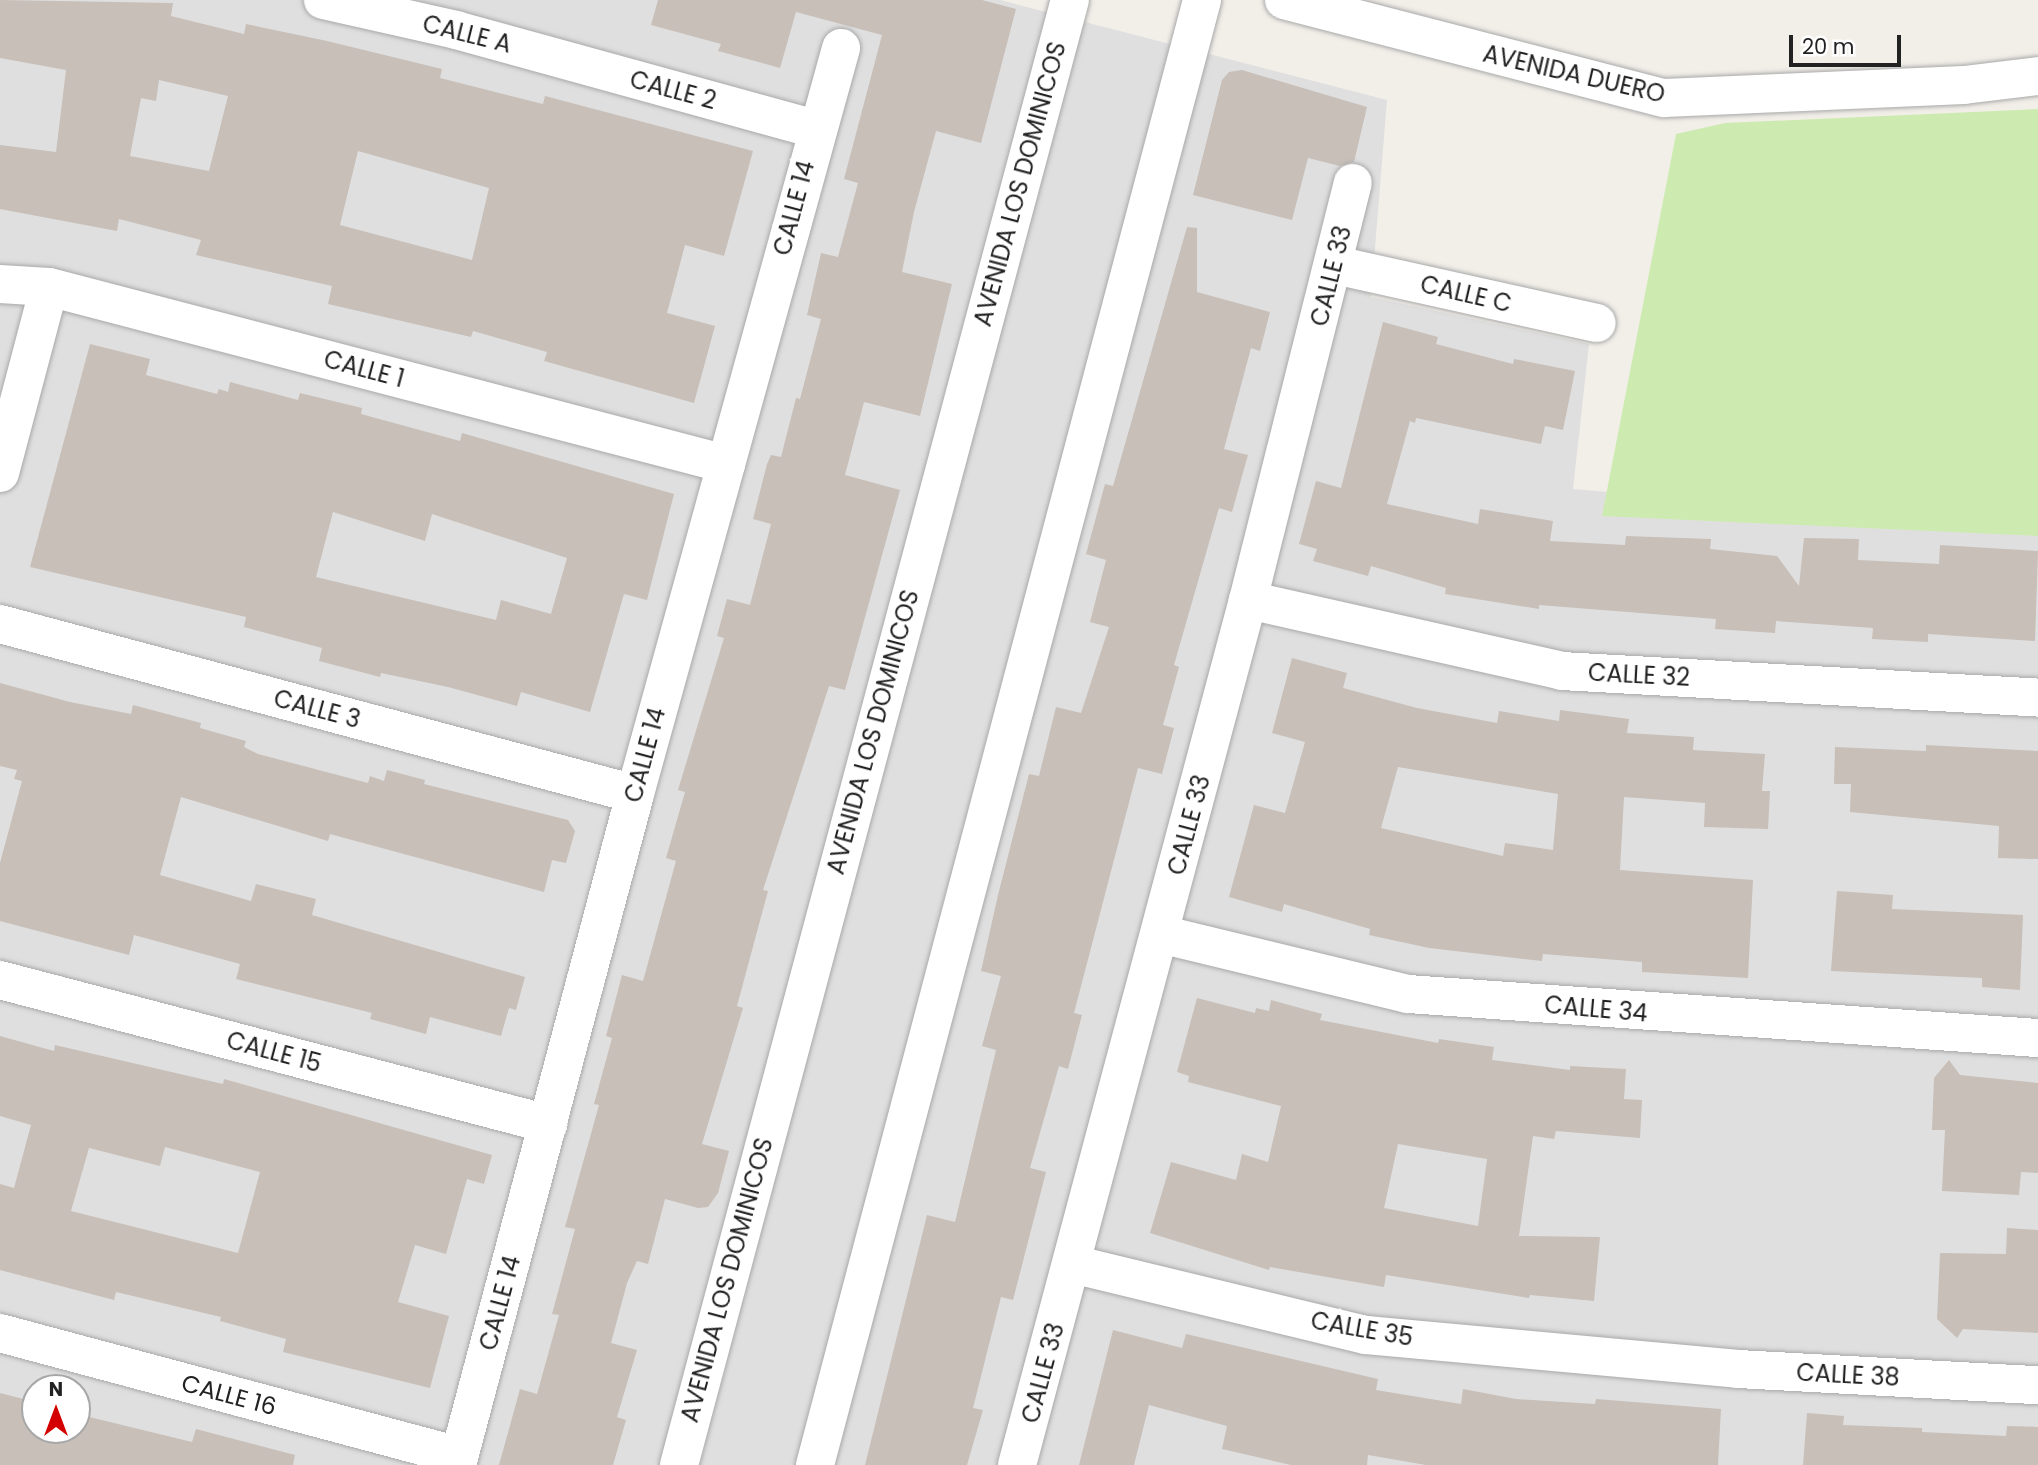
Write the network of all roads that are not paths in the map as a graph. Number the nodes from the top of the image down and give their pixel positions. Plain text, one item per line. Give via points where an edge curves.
1 (323, 0) edge
2 (1070, 0) edge
3 (1202, 0) edge
4 (1284, 0) edge
5 (460, 15) edge
6 (842, 48) dead end
7 (530, 50) joint
8 (2038, 76) edge
9 (816, 129) junction
10 (1353, 183) dead end
11 (1335, 265) junction
12 (0, 284) edge
13 (49, 287) junction
14 (1597, 323) dead end
15 (726, 464) junction
16 (0, 473) edge
17 (1248, 600) junction
18 (0, 624) edge
19 (2038, 698) edge
20 (635, 794) junction
21 (1160, 934) junction
22 (0, 980) edge
23 (2038, 1038) edge
24 (548, 1124) junction
25 (1072, 1264) junction
26 (0, 1333) edge
27 (1658, 1362) joint
28 (2038, 1385) edge
29 (458, 1460) edge
30 (679, 1465) edge
31 (815, 1465) edge
32 (1017, 1465) edge

1 - 5 street, CALLE A
2 - 30 street, AVENIDA LOS DOMINICOS
3 - 31 street
4 - 8 street, AVENIDA DUERO via 1664,97 1964,85
5 - 7 street, CALLE A
6 - 9 street, CALLE 14
7 - 9 street, CALLE 2
9 - 15 street, CALLE 14
10 - 11 street, CALLE 33
11 - 14 street, CALLE C
11 - 17 street, CALLE 33
12 - 13 street, CALLE 1
13 - 15 street, CALLE 1
13 - 16 street
15 - 20 street, CALLE 14
17 - 19 street, CALLE 32 via 1562,671
17 - 21 street, CALLE 33
18 - 20 street, CALLE 3
20 - 24 street, CALLE 14
21 - 23 street, CALLE 34 via 1408,994
21 - 25 street, CALLE 33
22 - 24 street, CALLE 15
24 - 29 street, CALLE 14
25 - 27 street, CALLE 35 via 1366,1335
25 - 32 street, CALLE 33
26 - 29 street, CALLE 16
27 - 28 street, CALLE 38

